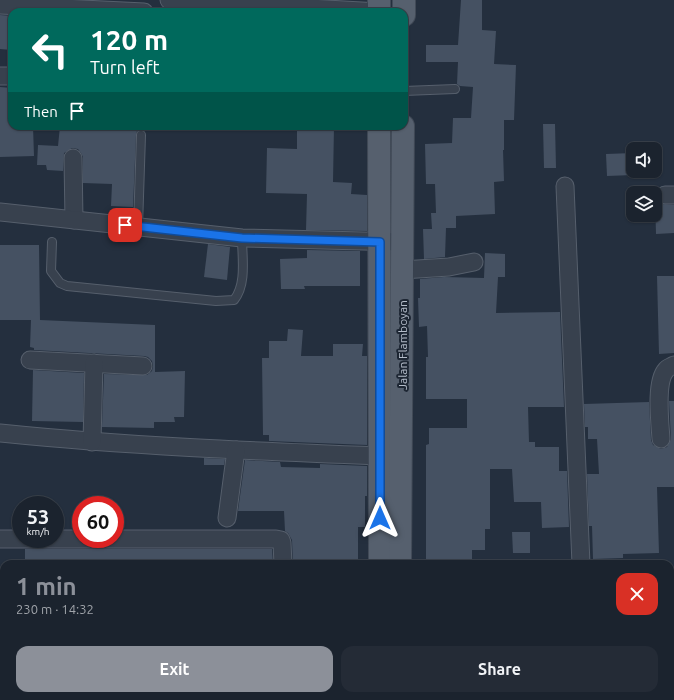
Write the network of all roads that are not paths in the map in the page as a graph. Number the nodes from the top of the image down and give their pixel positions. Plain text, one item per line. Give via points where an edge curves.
1 (169, 0) edge
2 (0, 5) edge
3 (62, 8) edge
4 (309, 8) edge
5 (455, 89) dead end
6 (408, 91) edge
7 (379, 130) edge
8 (403, 130) edge
9 (141, 135) dead end
10 (73, 158) dead end
11 (565, 186) dead end
12 (0, 212) edge
13 (74, 220) junction
14 (138, 226) junction
15 (242, 238) junction
16 (52, 242) dead end
17 (380, 242) junction
18 (402, 242) junction
19 (474, 262) dead end
20 (402, 270) junction
21 (30, 360) dead end
22 (94, 363) junction
23 (674, 365) edge
24 (143, 366) dead end
25 (0, 433) edge
26 (661, 439) dead end
27 (92, 442) junction
28 (236, 450) junction
29 (380, 456) junction
30 (227, 518) dead end
31 (0, 539) edge
32 (283, 560) edge
33 (380, 560) edge
34 (400, 560) edge
35 (581, 560) edge

1 - 4 street
2 - 3 street
5 - 6 lane
7 - 17 main road, Jalan Flamboyan
8 - 18 main road, Jalan Flamboyan
9 - 14 lane
10 - 13 street
11 - 35 street
12 - 13 street
13 - 14 street
14 - 15 street
15 - 16 lane via 240,292 234,300 216,301 67,286 60,283 51,271
15 - 17 street
17 - 18 street
17 - 29 main road, Jalan Flamboyan
18 - 20 main road, Jalan Flamboyan
19 - 20 street via 449,267
20 - 34 main road, Jalan Flamboyan
21 - 22 street
22 - 24 street
22 - 27 street
23 - 26 street via 666,368 663,374 659,400
25 - 27 street
27 - 28 street
28 - 29 street
28 - 30 street
29 - 33 main road, Jalan Flamboyan
31 - 32 street via 281,540

